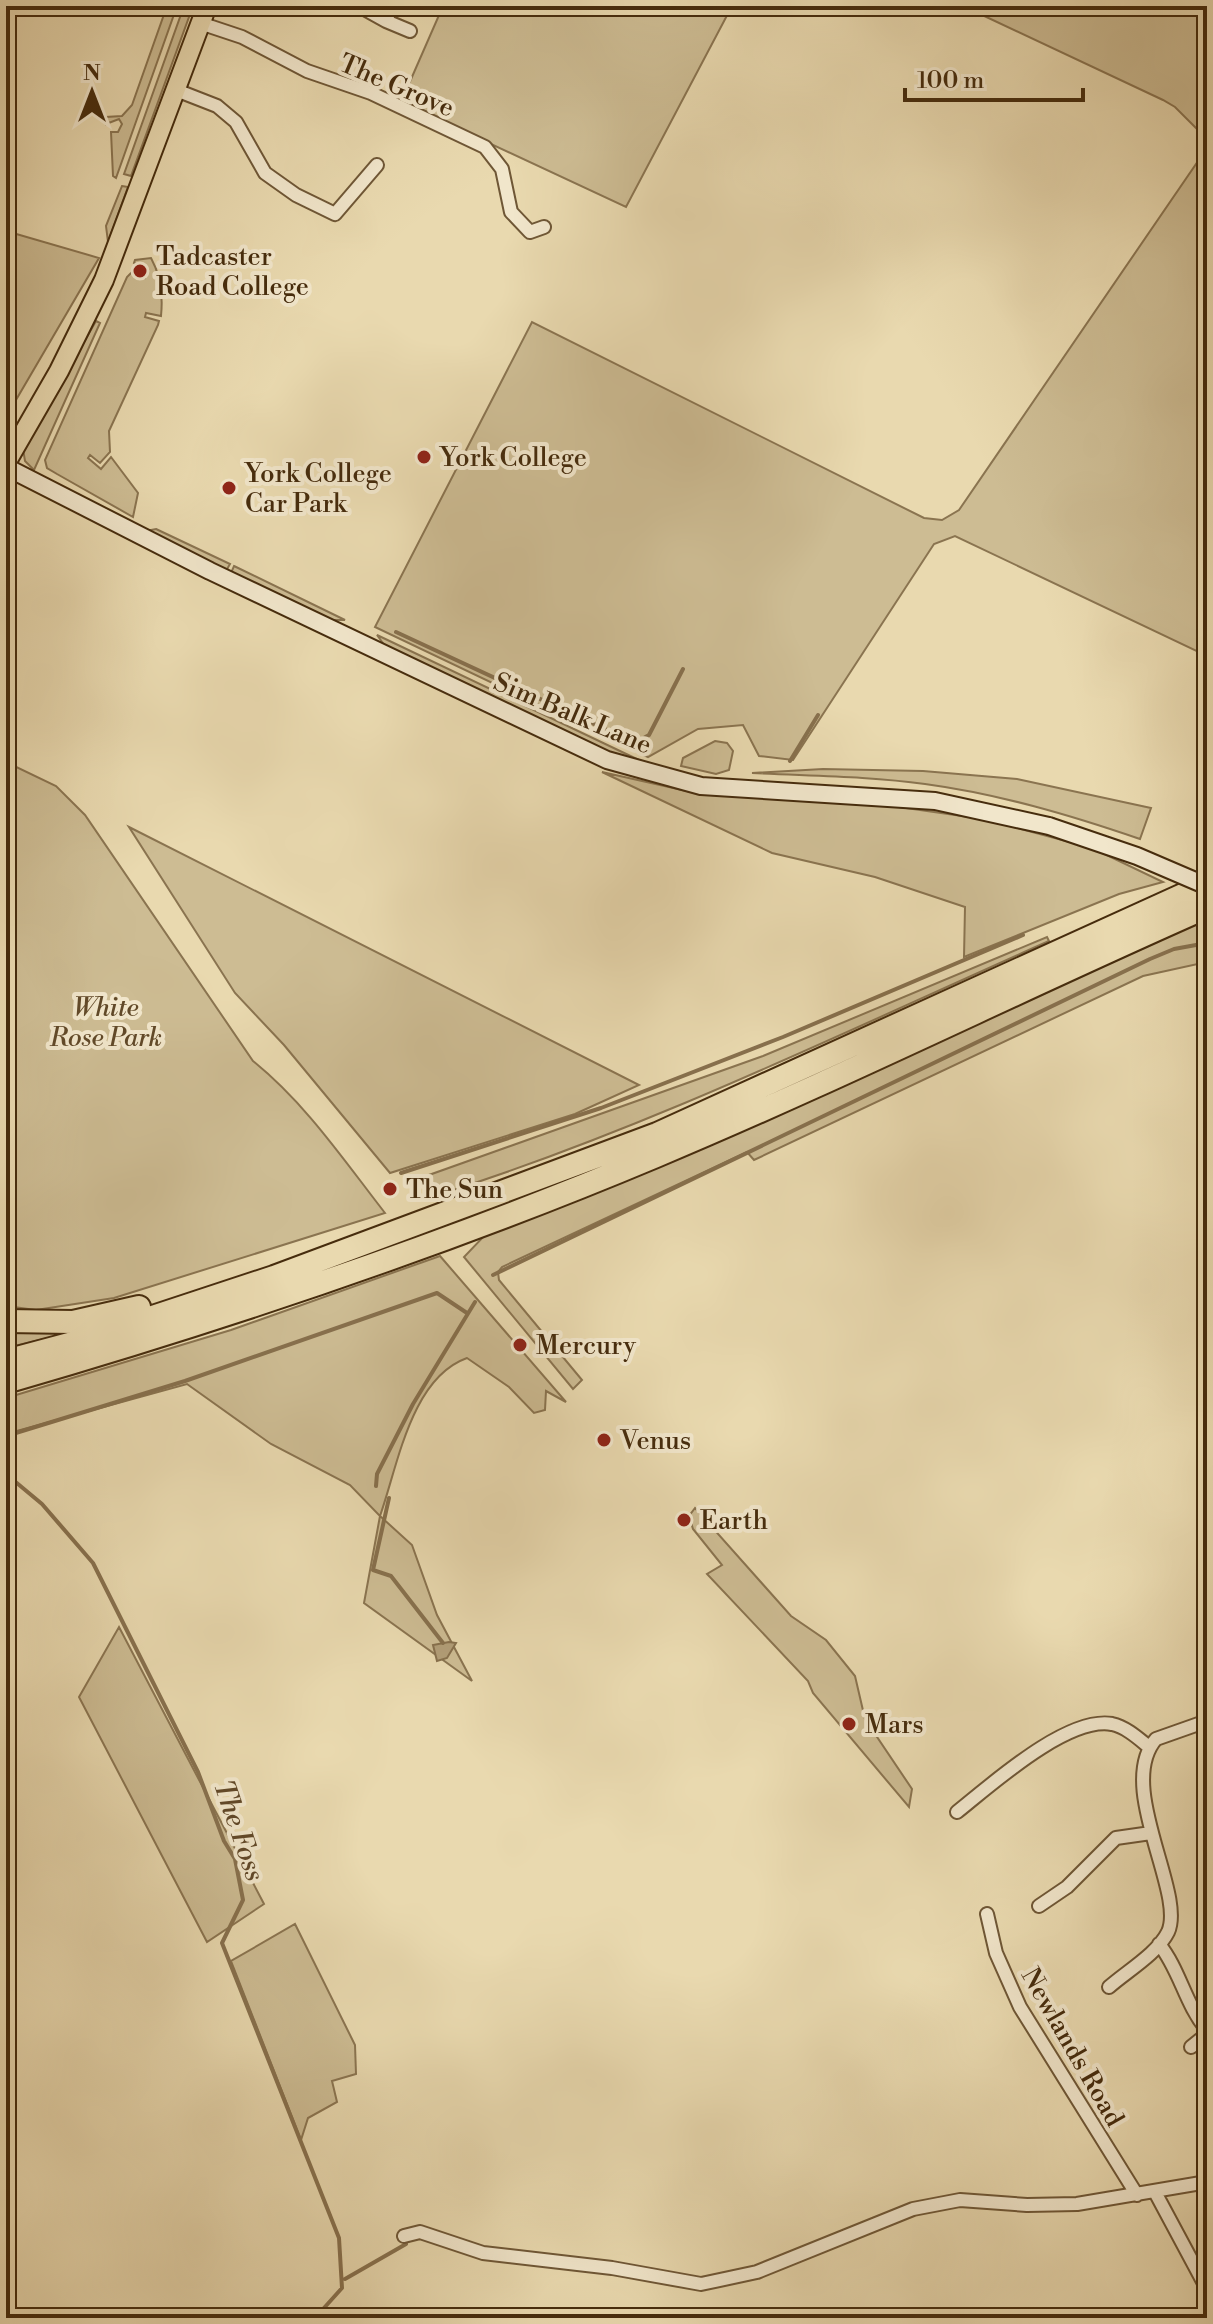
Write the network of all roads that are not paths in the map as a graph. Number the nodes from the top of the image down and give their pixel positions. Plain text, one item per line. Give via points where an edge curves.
1 (359, 6) edge
2 (392, 6) edge
3 (204, 14) edge
4 (386, 21) junction
5 (410, 31) dead end
6 (176, 90) junction
7 (377, 165) dead end
8 (544, 227) dead end
9 (6, 465) edge
10 (1207, 885) edge
11 (1207, 907) edge
12 (274, 1277) junction
13 (6, 1321) edge
14 (6, 1361) edge
15 (6, 1382) edge
16 (1207, 1721) edge
17 (1149, 1747) junction
18 (990, 1768) dead end
19 (999, 1779) junction
20 (957, 1812) dead end
21 (1151, 1833) junction
22 (1039, 1906) dead end
23 (987, 1914) dead end
24 (1159, 1944) junction
25 (1109, 1987) dead end
26 (1207, 2032) edge
27 (1191, 2047) dead end
28 (1207, 2182) edge
29 (1155, 2192) junction
30 (1137, 2195) junction
31 (404, 2236) dead end
32 (1207, 2289) edge

1 - 4 street
2 - 4 street
3 - 6 main road
3 - 8 street, The Grove via 307,71 371,93 485,147 502,169 511,212 528,239
4 - 5 street
6 - 7 street via 217,106 236,122 265,173 335,214
6 - 9 main road via 104,280
9 - 10 street, Sim Balk Lane, bridge via 210,571 607,760 701,786 935,801 1049,826
10 - 12 highway via 657,1134
11 - 15 highway via 656,1157 464,1233 303,1292
12 - 13 highway via 235,1280 73,1322
12 - 14 highway
16 - 17 street via 1167,1732
17 - 19 street via 1114,1724 1081,1727 1064,1733
17 - 21 street via 1143,1774
18 - 19 street
19 - 20 street
21 - 22 street via 1116,1838 1067,1887
21 - 24 street via 1170,1907 1168,1932
23 - 30 street, Newlands Road via 996,1953 1020,2007
24 - 25 street
24 - 26 street
26 - 27 street
28 - 29 street
29 - 30 street
29 - 32 street
30 - 31 street via 1064,2205 960,2200 913,2209 757,2272 701,2284 483,2253 420,2232

